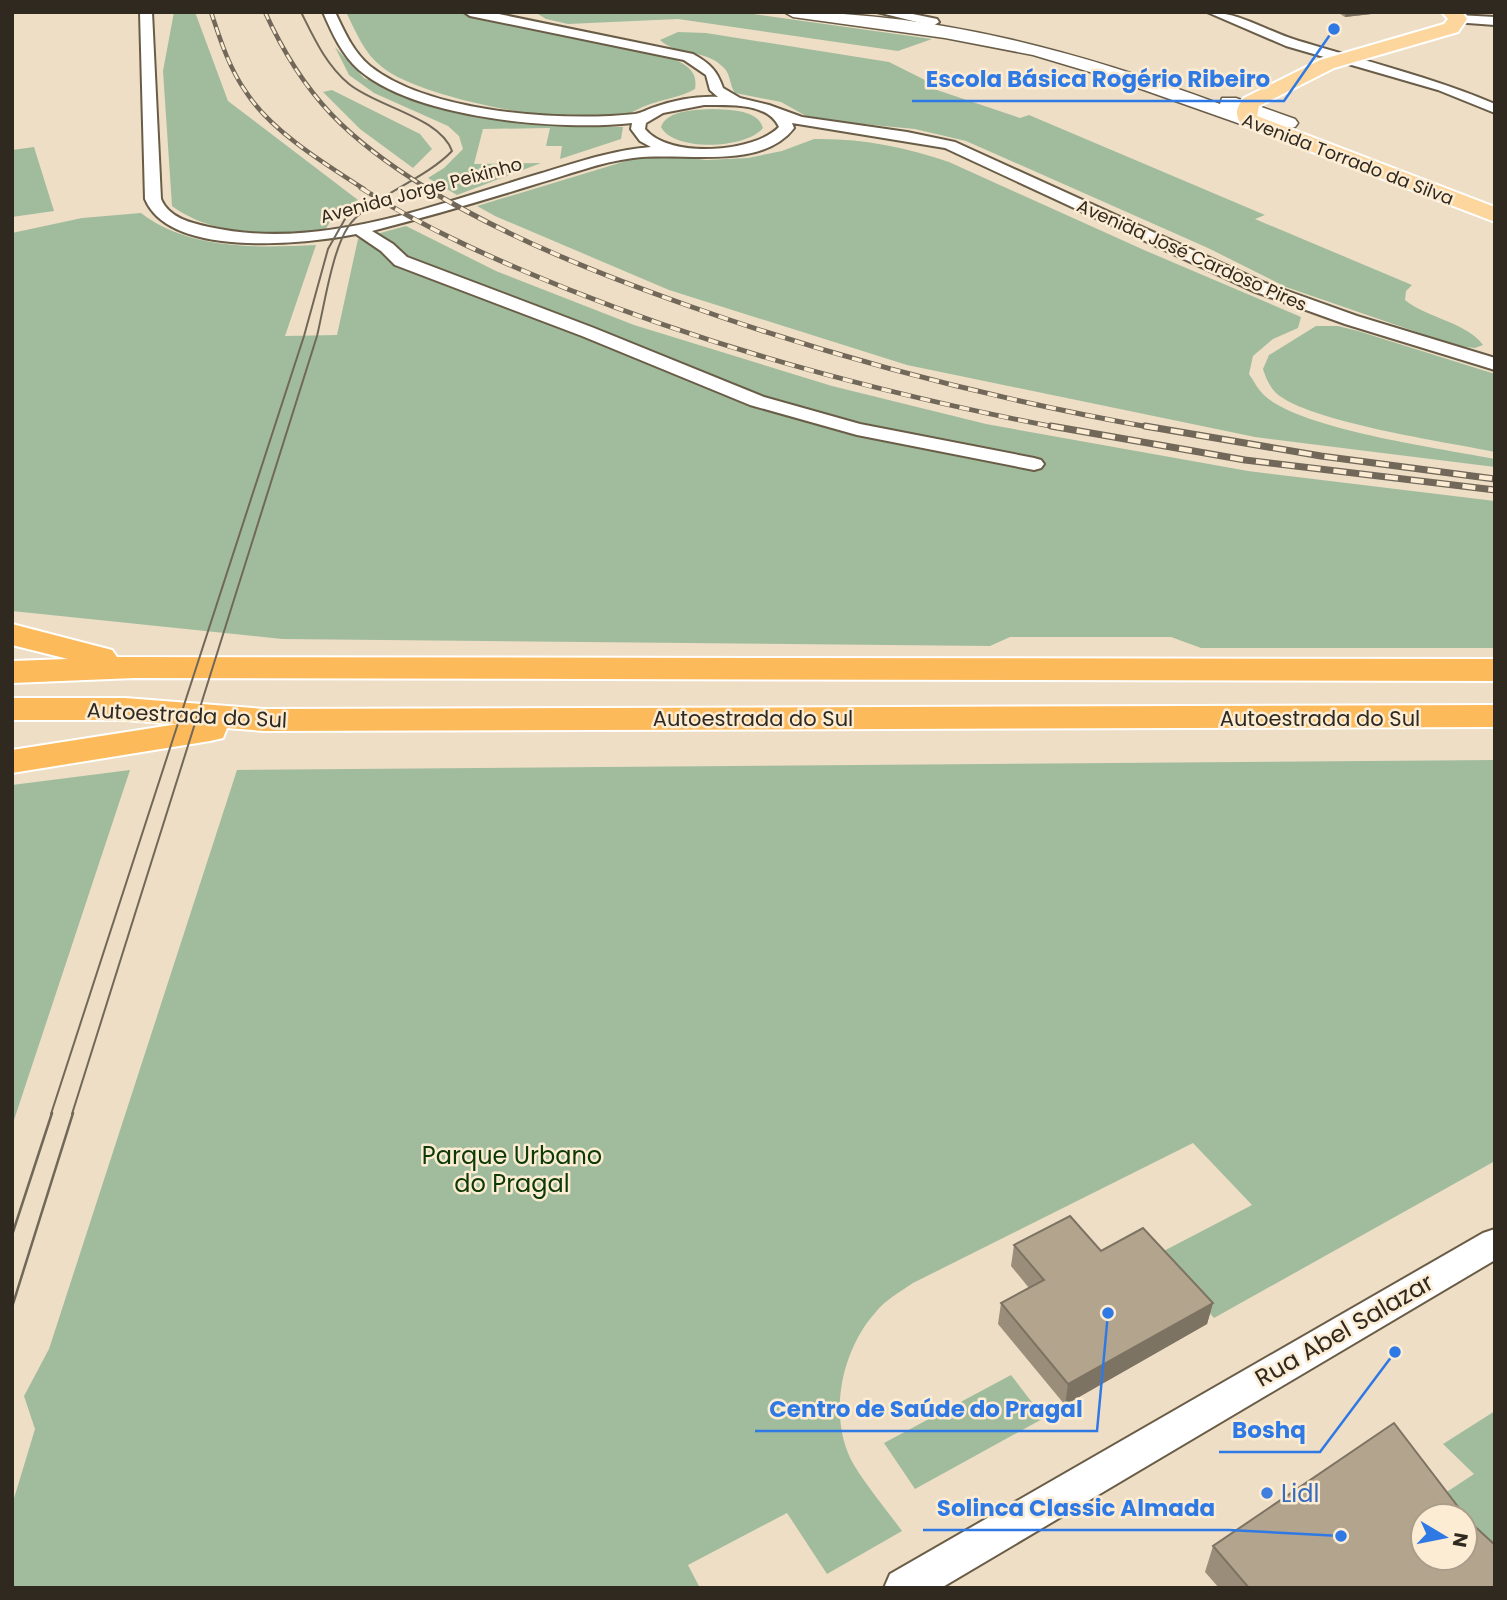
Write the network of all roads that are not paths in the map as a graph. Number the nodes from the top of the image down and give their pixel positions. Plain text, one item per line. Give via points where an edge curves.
1 (146, 12) edge
2 (329, 12) edge
3 (470, 12) edge
4 (519, 12) edge
5 (793, 12) edge
6 (841, 12) edge
7 (883, 12) edge
8 (1213, 12) edge
9 (1455, 16) edge
10 (1495, 21) edge
11 (933, 22) junction
12 (532, 25) junction
13 (1342, 58) junction
14 (1292, 80) junction
15 (715, 85) junction
16 (1194, 90) junction
17 (736, 102) junction
18 (688, 103) junction
19 (1273, 104) junction
20 (1495, 109) edge
21 (780, 115) junction
22 (1248, 115) junction
23 (644, 117) junction
24 (1288, 123) junction
25 (644, 137) junction
26 (774, 141) junction
27 (674, 150) junction
28 (603, 159) junction
29 (1012, 175) junction
30 (1495, 201) edge
31 (1495, 215) edge
32 (361, 230) junction
33 (1495, 364) edge
34 (1034, 464) dead end
35 (12, 634) edge
36 (135, 667) junction
37 (1495, 670) edge
38 (12, 672) edge
39 (12, 709) edge
40 (1495, 716) edge
41 (264, 720) junction
42 (12, 762) edge
43 (1495, 1243) edge
44 (904, 1588) edge

1 - 32 street, Avenida Jorge Peixinho via 156,208 184,226 243,238 316,238
2 - 23 street via 356,61 379,79 416,94 495,113 556,121
3 - 12 street
4 - 12 street via 522,20
5 - 22 main road via 964,35 1038,51
6 - 11 main road, Avenida Torrado da Silva
7 - 11 street
8 - 13 street
9 - 10 street
9 - 13 main road via 1458,23 1451,28
11 - 16 main road, Avenida Torrado da Silva via 1023,38
12 - 15 street via 688,57 712,74
13 - 14 main road
13 - 19 main road
13 - 20 street
14 - 16 main road via 1248,94
14 - 22 main road via 1251,102
15 - 17 street
15 - 18 street
16 - 22 main road, Avenida Torrado da Silva
17 - 18 street
17 - 21 street, Avenida José Cardoso Pires
18 - 23 street
19 - 22 main road
19 - 24 main road via 1273,113
21 - 26 street via 787,128
21 - 29 street, Avenida José Cardoso Pires via 928,138 969,152
22 - 24 main road, Avenida Torrado da Silva
22 - 31 main road, Avenida Torrado da Silva
23 - 25 street via 639,124
24 - 30 main road, Avenida Torrado da Silva
25 - 27 street
25 - 28 street via 628,150
26 - 27 street, Avenida José Cardoso Pires via 740,151
26 - 29 street, Avenida José Cardoso Pires via 820,135 886,139 938,150
27 - 28 street
28 - 32 street, Avenida Jorge Peixinho
29 - 33 street, Avenida José Cardoso Pires via 1259,288
32 - 34 street via 401,261 757,401 857,429
35 - 36 highway
36 - 37 highway, Autoestrada do Sul
36 - 38 highway, Autoestrada do Sul
39 - 41 highway, Autoestrada do Sul via 125,709
40 - 41 highway, Autoestrada do Sul
41 - 42 highway
43 - 44 street, Rua Abel Salazar

